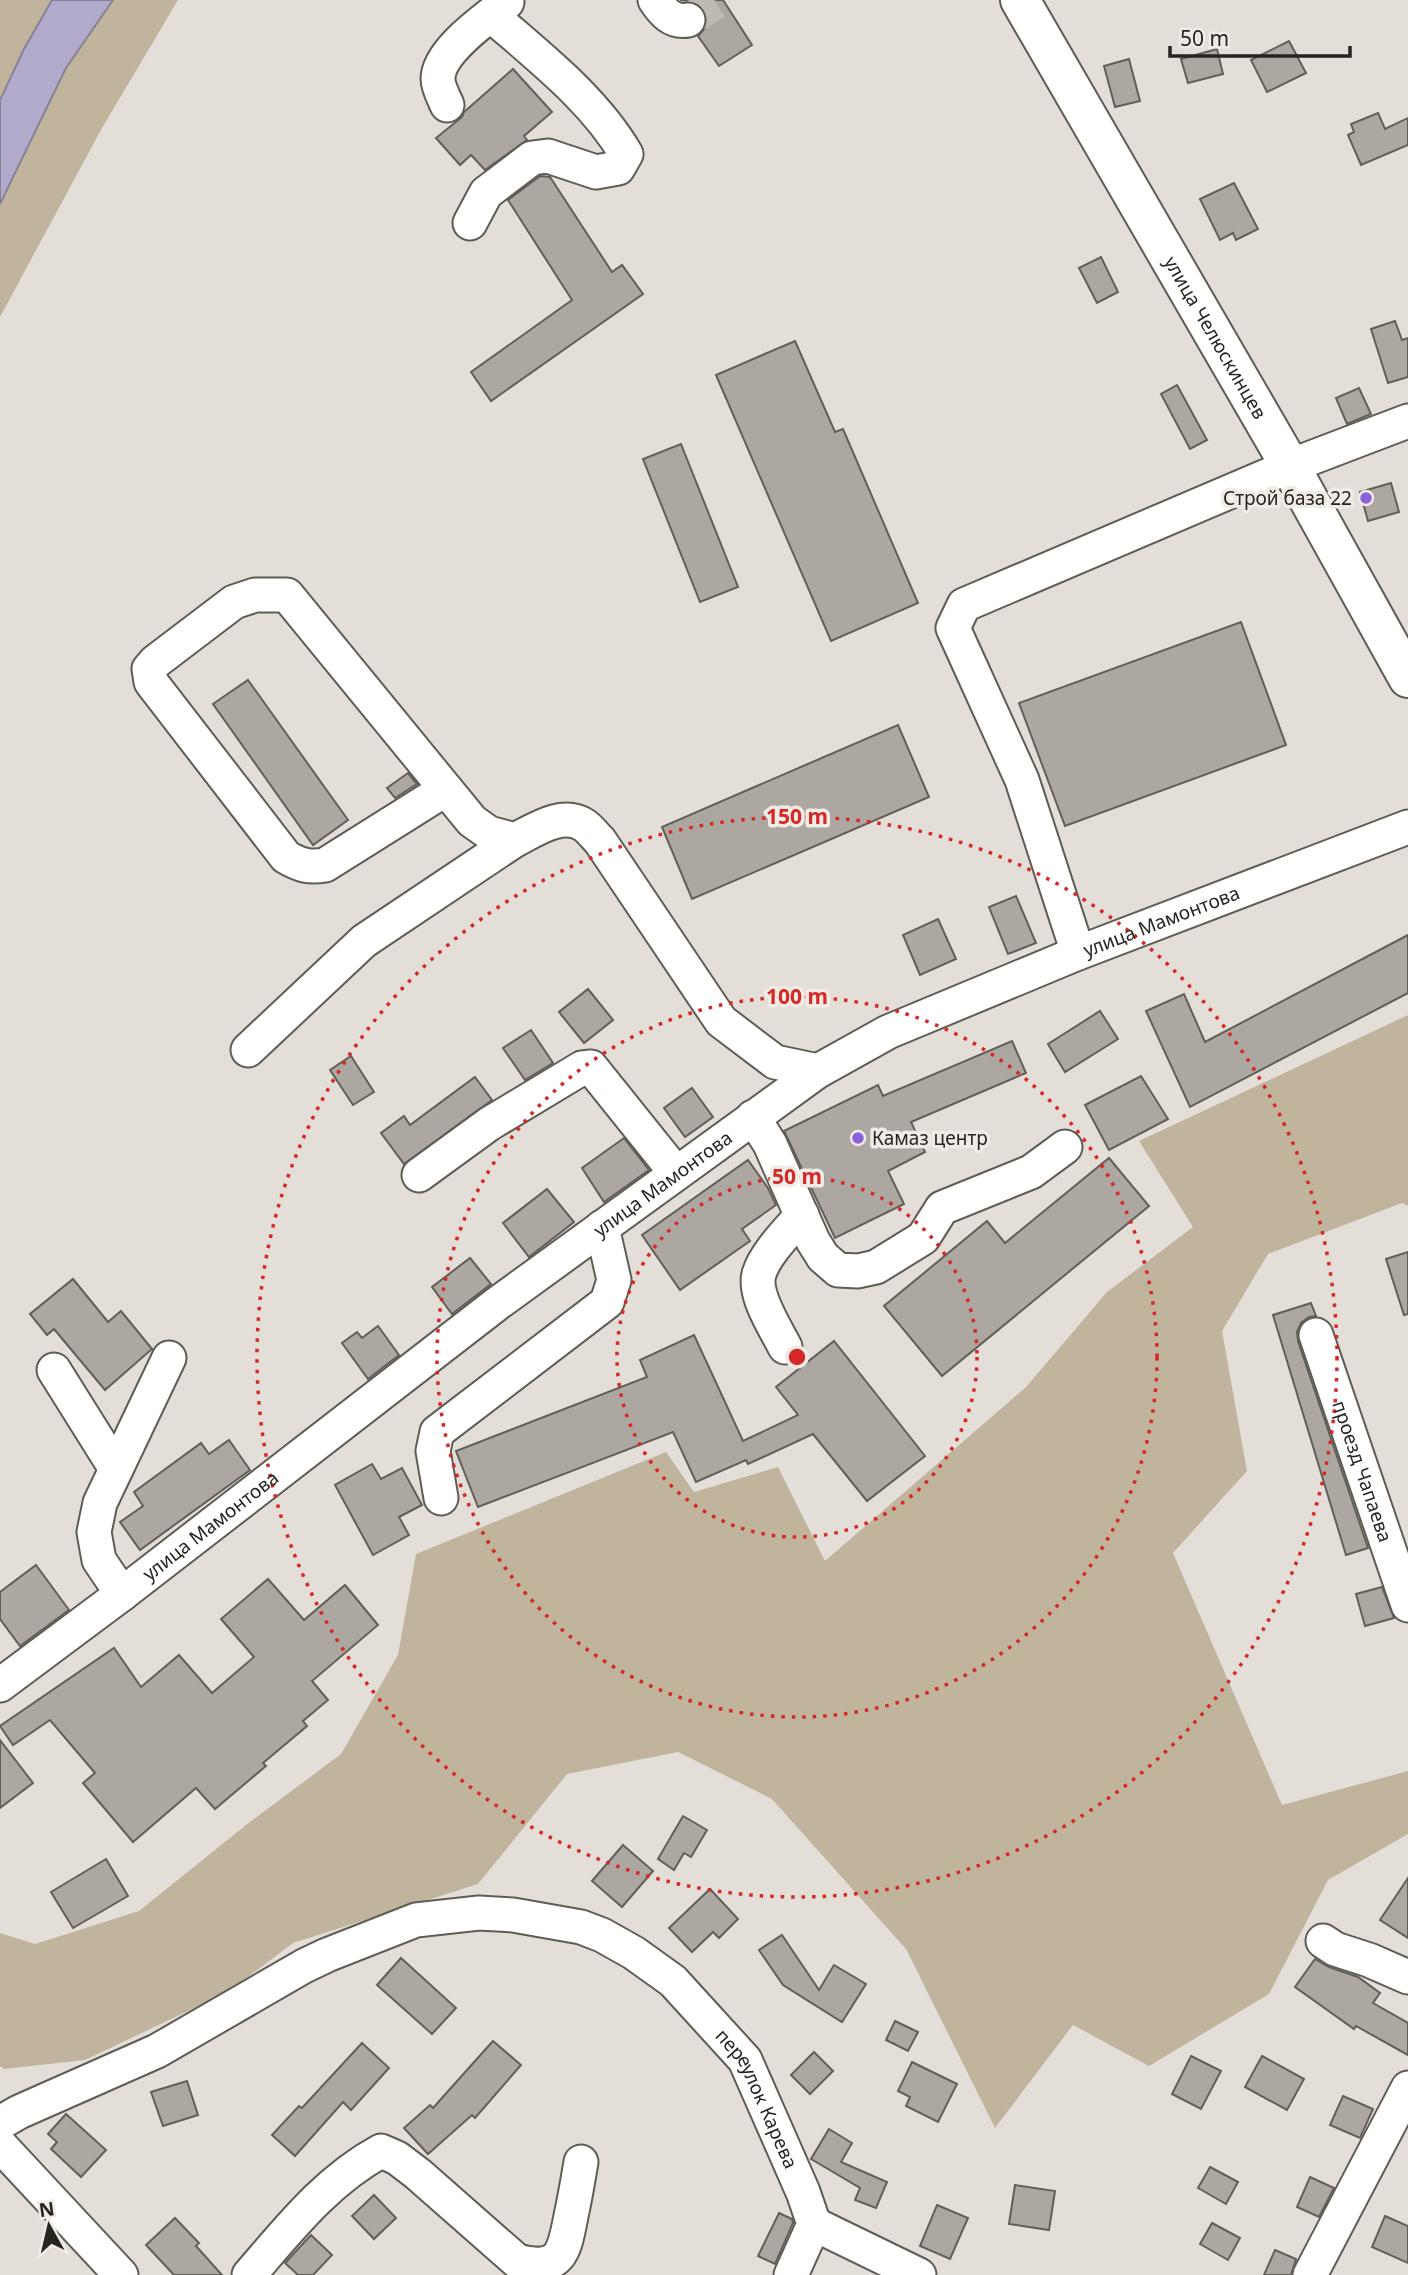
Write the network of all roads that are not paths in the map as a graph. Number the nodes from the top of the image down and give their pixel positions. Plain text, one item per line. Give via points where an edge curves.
1 (655, 0) edge
2 (1020, 0) edge
3 (500, 7) edge
4 (688, 20) dead end
5 (447, 105) dead end
6 (470, 223) dead end
7 (1408, 421) edge
8 (1290, 466) junction
9 (1408, 678) edge
10 (446, 789) junction
11 (1408, 827) edge
12 (516, 840) junction
13 (1078, 953) junction
14 (248, 1050) dead end
15 (818, 1071) junction
16 (753, 1117) junction
17 (1065, 1146) dead end
18 (676, 1173) junction
19 (419, 1175) dead end
20 (802, 1215) junction
21 (602, 1227) junction
22 (1317, 1335) dead end
23 (785, 1347) dead end
24 (169, 1358) dead end
25 (54, 1370) dead end
26 (116, 1469) junction
27 (440, 1498) dead end
28 (122, 1594) junction
29 (1408, 1605) edge
30 (0, 1685) edge
31 (1323, 1941) dead end
32 (1408, 1977) edge
33 (1408, 2088) edge
34 (0, 2123) edge
35 (0, 2145) edge
36 (581, 2162) dead end
37 (814, 2224) junction
38 (121, 2275) edge
39 (248, 2275) edge
40 (791, 2275) edge
41 (919, 2275) edge
42 (1310, 2275) edge

1 - 4 street via 664,14 681,22
2 - 8 main road, улица Челюскинцев
3 - 5 street via 462,38 442,64 438,79
3 - 6 street via 611,129 626,154 618,167 596,172 548,156 532,158 486,193
7 - 8 street
8 - 9 main road, улица Челюскинцев
8 - 13 street via 964,605 953,628 1022,780
10 - 10 street via 288,595 255,595 234,601 149,669 151,682 286,857 298,864 325,865
10 - 12 street via 472,821 489,833
11 - 13 street, улица Мамонтова
12 - 14 street via 364,942
12 - 15 street via 550,822 583,824 600,841 721,1021 775,1062
13 - 15 street, улица Мамонтова via 888,1032
15 - 16 street, улица Мамонтова
16 - 18 street, улица Мамонтова
16 - 20 street
17 - 20 street via 1031,1171 942,1208 923,1238 876,1267 838,1270 823,1256
18 - 19 street via 591,1068 582,1068 489,1124
18 - 21 street, улица Мамонтова
20 - 23 street via 759,1275 761,1300
21 - 27 street via 614,1280 607,1302 437,1432 433,1451
21 - 28 street, улица Мамонтова
22 - 29 street, проезд Чапаева
24 - 26 street
25 - 26 street
26 - 28 street via 100,1503 94,1532 99,1560
28 - 30 street, улица Мамонтова
31 - 32 street
33 - 42 street
34 - 37 street, переулок Карева via 158,2052 304,1966 416,1920 479,1913 513,1915 602,1935 673,1982 745,2060
35 - 38 street
36 - 39 street via 565,2250 552,2262 535,2266 517,2261 418,2174 381,2151 355,2165 323,2192
37 - 40 street
37 - 41 street

